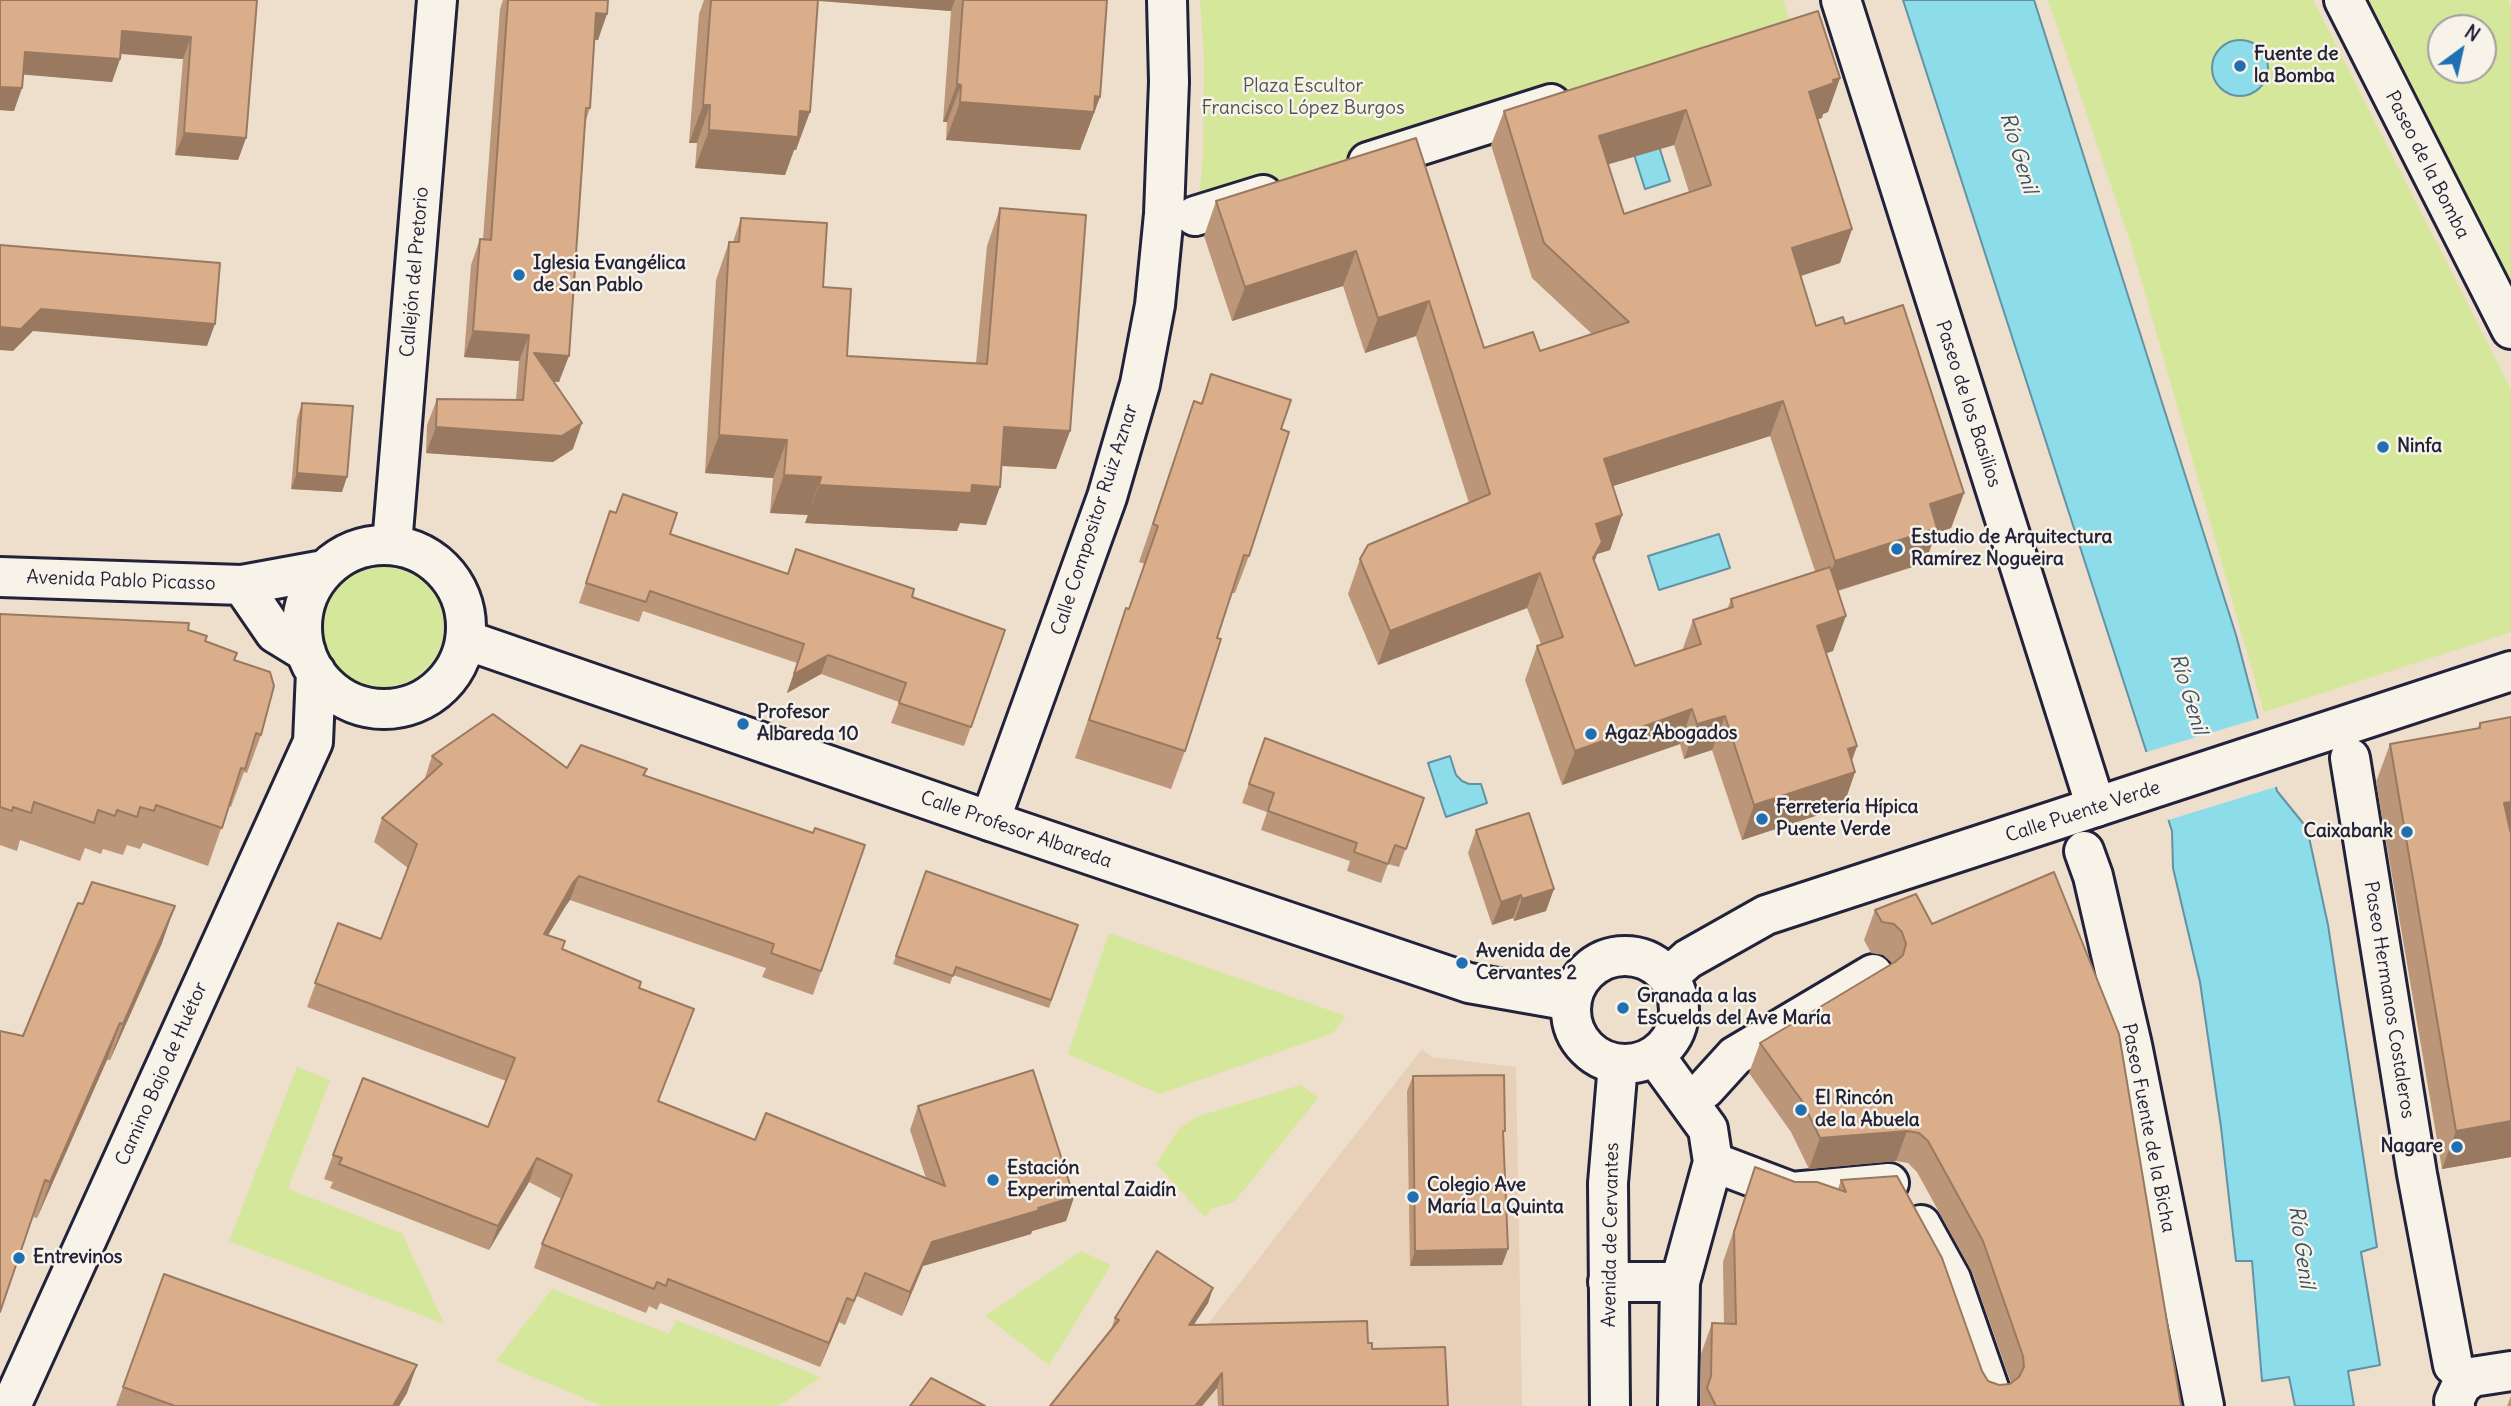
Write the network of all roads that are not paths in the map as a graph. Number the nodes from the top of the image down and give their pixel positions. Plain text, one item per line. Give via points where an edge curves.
1 (437, 0) edge
2 (1167, 0) edge
3 (1841, 0) edge
4 (2344, 0) edge
5 (1585, 93) edge
6 (1341, 170) edge
7 (1301, 183) edge
8 (1195, 216) dead end
9 (2511, 329) edge
10 (392, 545) junction
11 (324, 570) junction
12 (0, 578) edge
13 (242, 585) junction
14 (466, 640) junction
15 (311, 662) junction
16 (2511, 671) edge
17 (370, 707) junction
18 (313, 742) junction
19 (2350, 758) dead end
20 (2096, 807) junction
21 (990, 821) junction
22 (2084, 851) dead end
23 (1873, 974) edge
24 (1668, 977) junction
25 (1571, 1001) junction
26 (1655, 1056) junction
27 (1618, 1064) junction
28 (1705, 1089) dead end
29 (1713, 1163) junction
30 (1608, 1282) junction
31 (1680, 1282) junction
32 (2511, 1371) edge
33 (2456, 1386) edge
34 (1991, 1394) edge
35 (11, 1406) edge
36 (1610, 1406) edge
37 (1678, 1406) edge
38 (2204, 1406) edge

1 - 10 main road, Callejón del Pretorio
2 - 21 main road, Calle Compositor Ruiz Aznar via 1164,214 1156,305 1140,384 1107,497
3 - 20 main road, Paseo de los Basilios
4 - 9 main road, Paseo de la Bomba
5 - 6 main road
7 - 8 main road
10 - 11 main road via 344,554
10 - 14 main road via 432,560 450,579 462,600
11 - 13 main road, Avenida Pablo Picasso
11 - 15 main road via 304,609 302,626
12 - 13 main road, Avenida Pablo Picasso
13 - 15 main road, Avenida Pablo Picasso via 275,633
14 - 17 main road via 453,671 438,689 414,703 391,709
14 - 21 main road, Calle Profesor Albareda
15 - 17 main road via 338,694
15 - 18 main road, Camino Bajo de Huétor
16 - 20 main road, Calle Puente Verde
17 - 18 main road
18 - 35 main road, Camino Bajo de Huétor
19 - 33 main road, Paseo Hermanos Costaleros
20 - 24 main road, Calle Puente Verde via 1766,915 1688,959
21 - 25 main road, Calle Profesor Albareda via 1469,983
22 - 38 main road, Paseo Fuente de la Bicha via 2132,1045
23 - 28 main road via 1735,1056
24 - 25 main road via 1637,957 1605,959 1583,975
24 - 26 main road via 1677,997 1679,1019
25 - 27 main road via 1574,1030 1581,1043 1591,1053
26 - 27 main road
26 - 29 main road via 1707,1129
27 - 30 main road, Avenida de Cervantes via 1608,1183
29 - 31 main road
29 - 34 main road via 1792,1192 1898,1183 1951,1279
30 - 31 main road
30 - 36 main road, Avenida de Cervantes
31 - 37 main road
32 - 33 main road via 2472,1377

